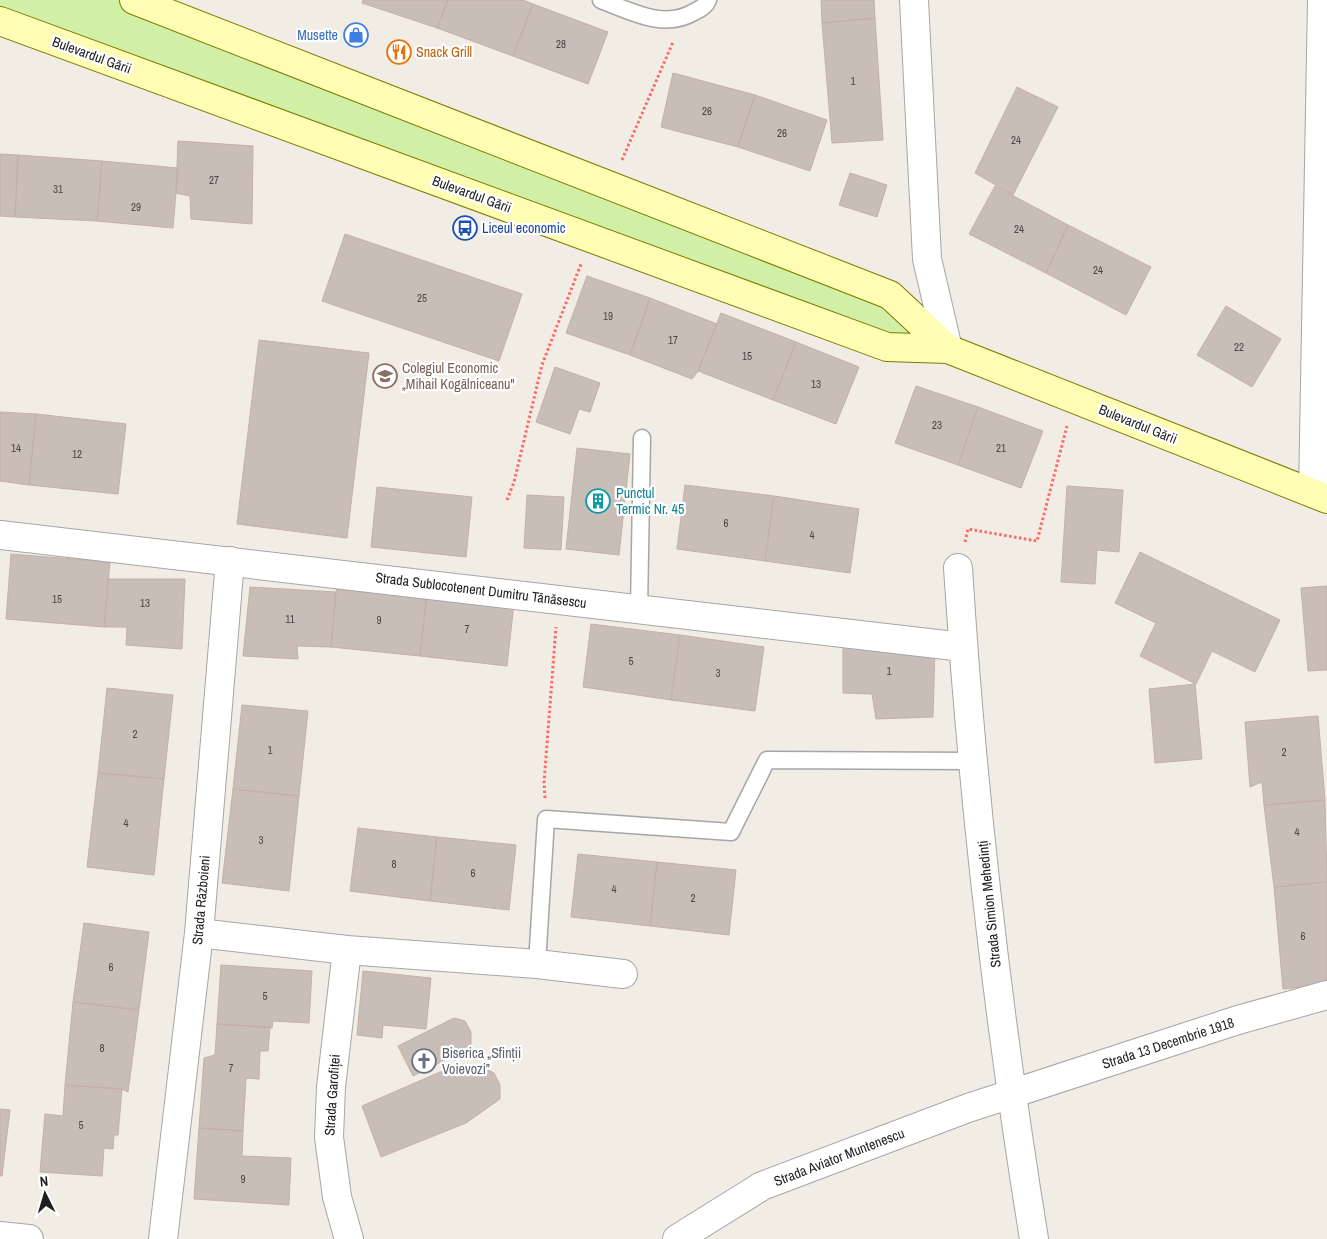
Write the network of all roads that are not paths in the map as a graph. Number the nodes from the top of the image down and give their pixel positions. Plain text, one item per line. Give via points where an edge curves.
1 (134, 0) edge
2 (601, 0) edge
3 (708, 0) edge
4 (914, 0) edge
5 (1322, 0) edge
6 (0, 21) edge
7 (948, 349) junction
8 (642, 438) dead end
9 (1320, 496) edge
10 (0, 535) edge
11 (230, 561) junction
12 (958, 568) road end
13 (639, 609) junction
14 (963, 647) junction
15 (972, 761) junction
16 (199, 933) junction
17 (347, 950) junction
18 (537, 964) junction
19 (623, 974) dead end
20 (1327, 995) edge
21 (1010, 1094) junction
22 (0, 1236) edge
23 (29, 1239) edge
24 (163, 1239) edge
25 (349, 1239) edge
26 (677, 1239) edge
27 (1034, 1239) edge

1 - 7 main road, Bulevardul Gării via 890,295
2 - 3 lane via 652,19 683,18 706,5
4 - 7 street via 927,259
5 - 9 street
6 - 7 main road, Bulevardul Gării via 887,347
7 - 9 main road, Bulevardul Gării
8 - 13 lane
10 - 11 street, Strada Sublocotenent Dumitru Tănăsescu
11 - 13 street, Strada Sublocotenent Dumitru Tănăsescu
11 - 16 street, Strada Războieni
12 - 14 street, Strada Simion Mehedinți
13 - 14 street, Strada Sublocotenent Dumitru Tănăsescu
14 - 15 street, Strada Simion Mehedinți
15 - 18 lane via 767,760 731,832 546,819
15 - 21 street, Strada Simion Mehedinți
16 - 17 street
16 - 24 street, Strada Războieni
17 - 18 street
17 - 25 street, Strada Garofiței via 328,1138 337,1197
18 - 19 street
20 - 21 street, Strada 13 Decembrie 1918 via 1238,1020
21 - 26 street, Strada Aviator Muntenescu via 762,1186
21 - 27 street, Strada Simion Mehedinți
22 - 23 street

